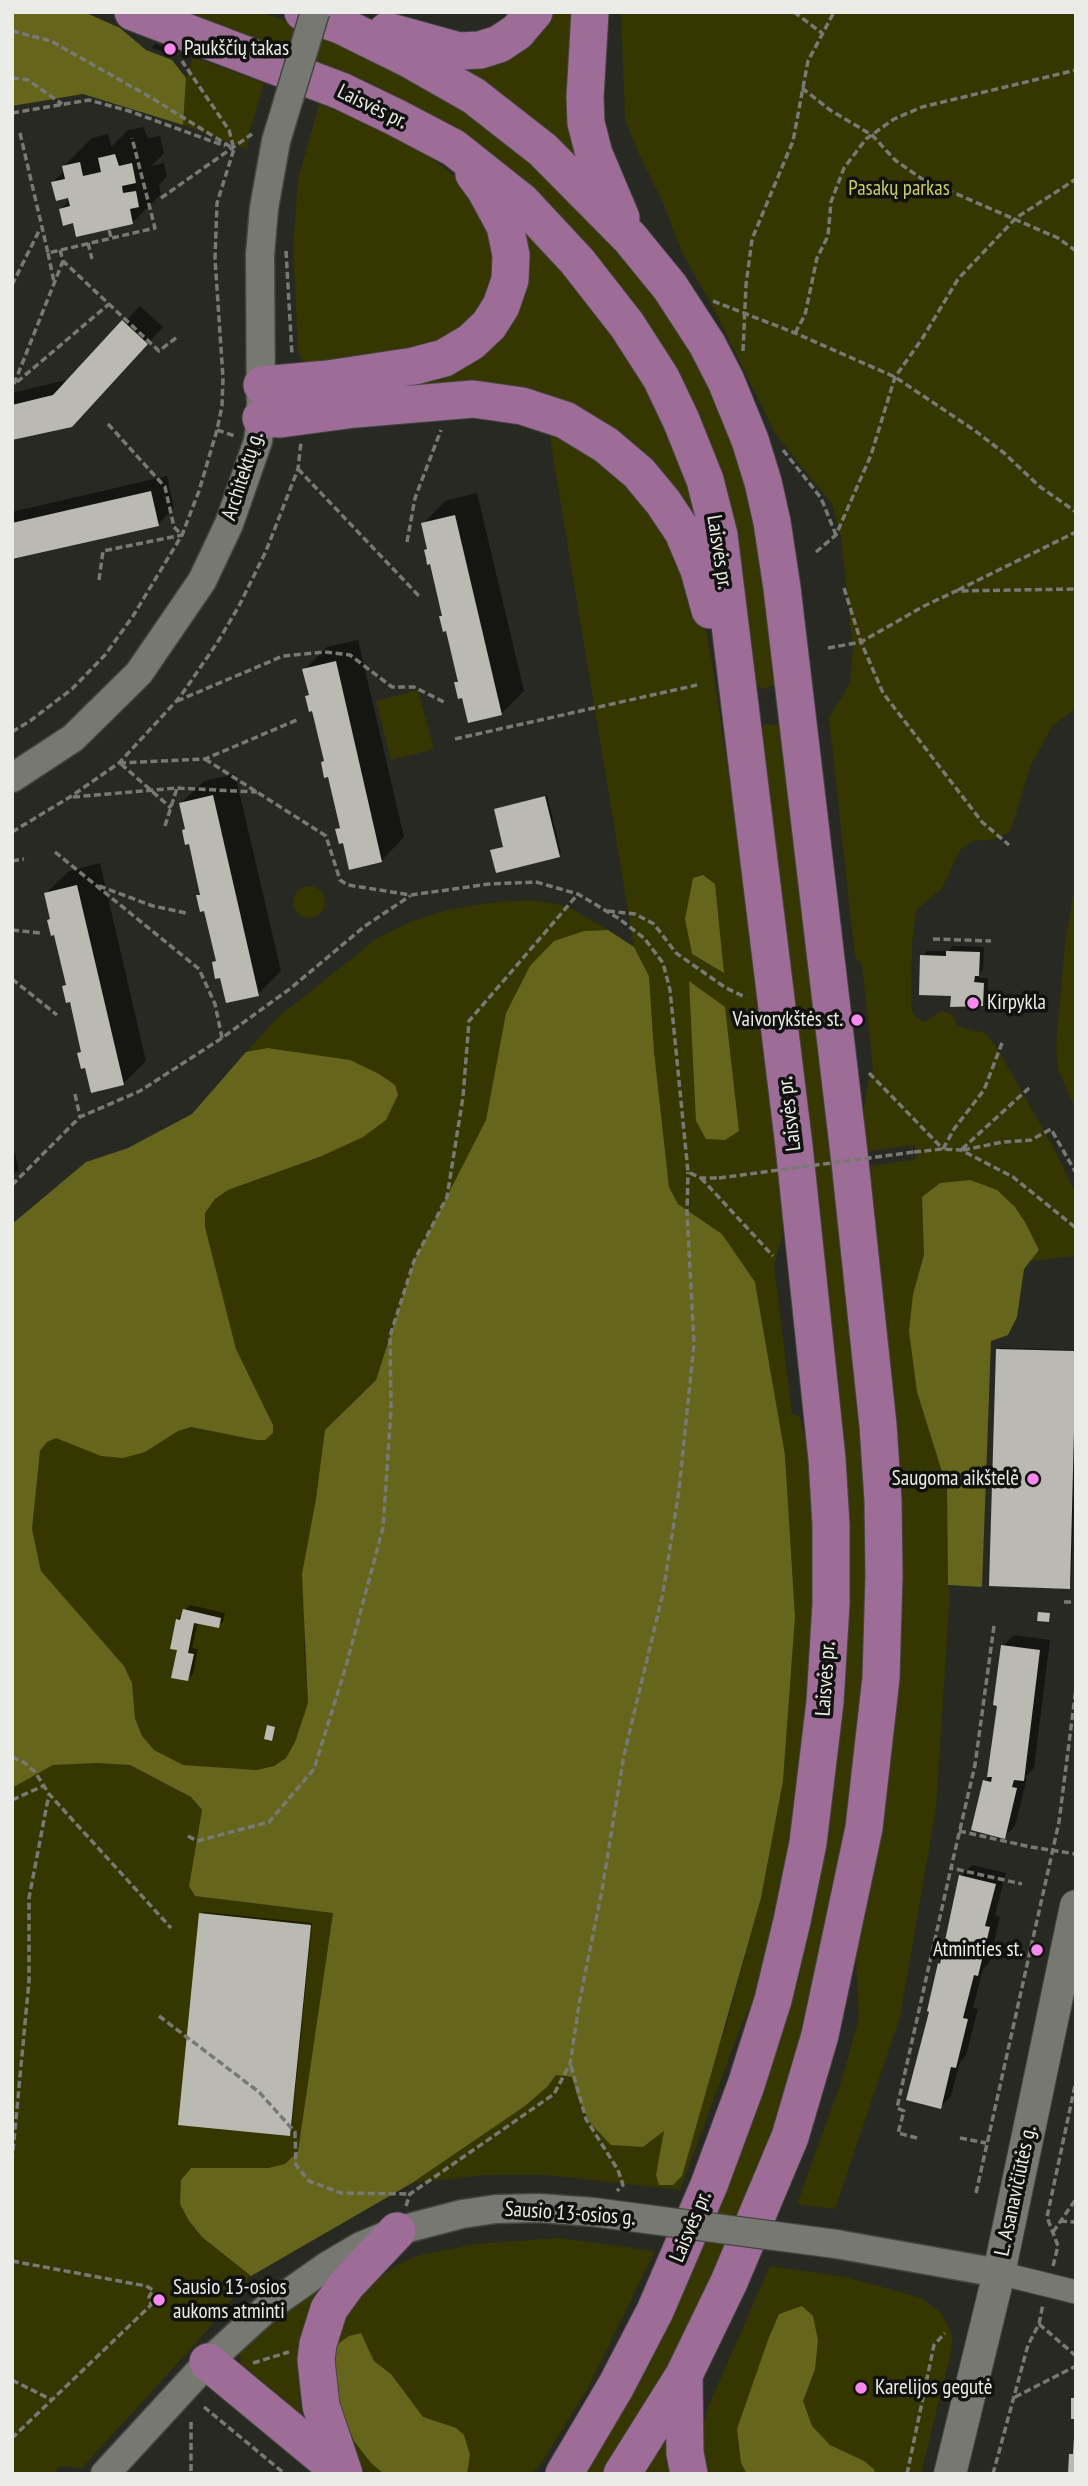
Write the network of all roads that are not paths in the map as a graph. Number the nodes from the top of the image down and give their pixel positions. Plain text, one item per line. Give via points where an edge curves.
1 (303, 12) edge
2 (534, 12) edge
3 (590, 12) edge
4 (148, 18) edge
5 (328, 19) edge
6 (454, 148) junction
7 (630, 238) junction
8 (264, 405) junction
9 (744, 739) junction
10 (12, 778) edge
11 (1076, 1906) edge
12 (397, 2231) junction
13 (999, 2273) junction
14 (1076, 2292) edge
15 (218, 2371) junction
16 (684, 2375) junction
17 (563, 2471) edge
18 (105, 2474) edge
19 (343, 2474) edge
20 (622, 2474) edge
21 (689, 2474) edge
22 (950, 2474) edge

1 - 5 main road
2 - 5 main road via 499,44 459,51
3 - 7 main road via 586,123 594,154
4 - 6 main road, Laisvės pr. via 341,91
5 - 7 main road via 474,96 543,150
5 - 8 street, Architektų g., bridge via 264,138 260,255
6 - 8 main road via 485,189 505,226 511,255 510,280 489,325 444,358
6 - 9 main road, Laisvės pr. via 522,202 578,261 661,378 705,480 719,535
7 - 16 main road via 670,287 726,381 750,440 772,522 849,1154 883,1500 881,1678 873,1760 864,1828 831,1987 790,2137
8 - 9 main road via 301,417 473,399 522,406 565,420 606,445 639,473 683,532 699,570
8 - 10 street, Architektų g. via 254,453 229,524 202,581 172,628 105,709 73,738
9 - 17 main road, Laisvės pr. via 827,1459 831,1604 825,1702 808,1843 793,1921 746,2085 655,2311 616,2386
11 - 13 main road, L. Asanavičiūtės g.
12 - 13 street, Sausio 13-osios g., bridge via 496,2209 539,2208 836,2244
12 - 15 street, Sausio 13-osios g. via 327,2266 266,2309
12 - 19 main road via 329,2309 318,2344 321,2406
13 - 14 street
13 - 22 main road, L. Asanavičiūtės g.
15 - 18 street, Sausio 13-osios g.
15 - 19 main road
16 - 20 main road
16 - 21 main road

